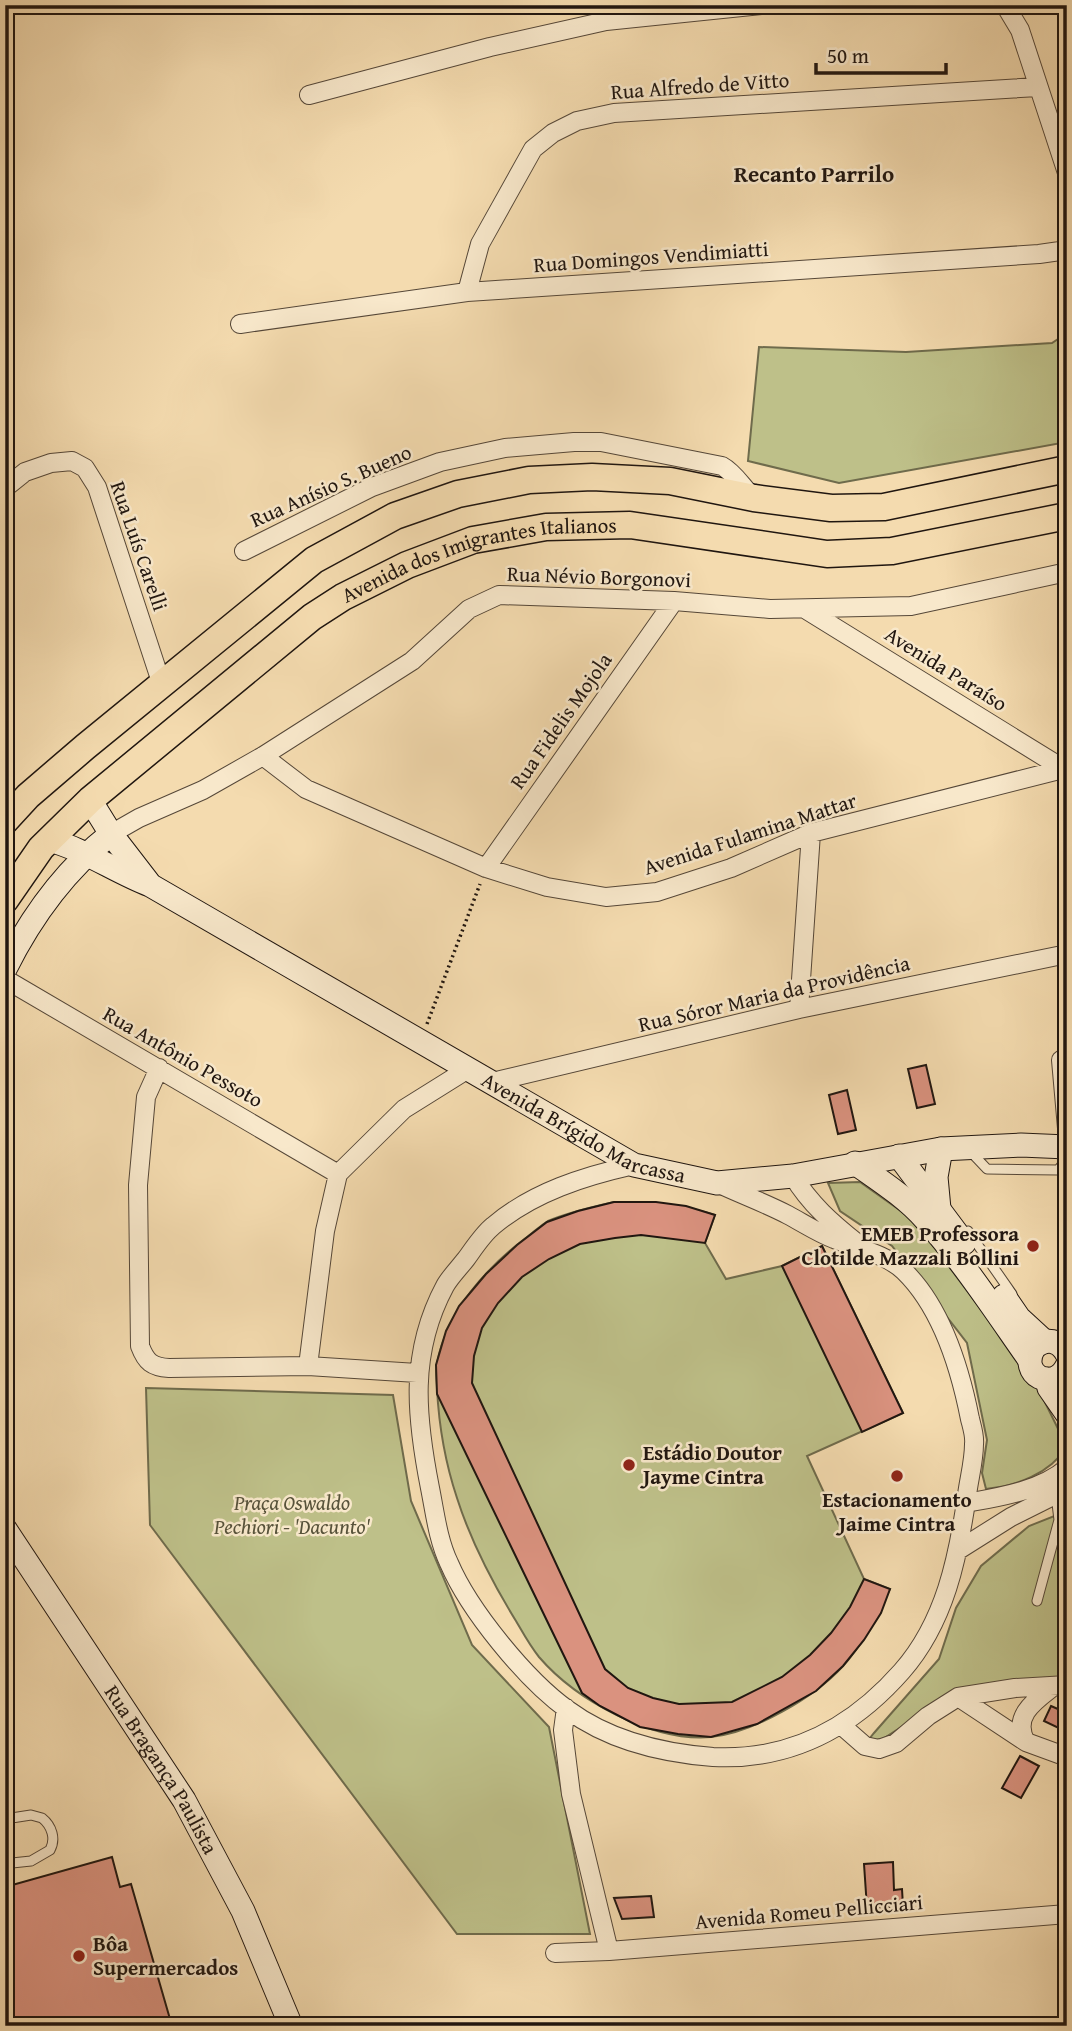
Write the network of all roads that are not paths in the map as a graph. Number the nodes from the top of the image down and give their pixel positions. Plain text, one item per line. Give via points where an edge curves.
1 (761, 5) edge
2 (1005, 5) edge
3 (725, 6) edge
4 (1038, 87) junction
5 (309, 95) dead end
6 (1067, 173) edge
7 (1067, 247) edge
8 (467, 292) junction
9 (240, 324) dead end
10 (1067, 469) edge
11 (5, 488) edge
12 (754, 498) junction
13 (1067, 516) edge
14 (244, 551) dead end
15 (314, 561) junction
16 (1067, 572) edge
17 (674, 601) junction
18 (805, 609) junction
19 (312, 617) junction
20 (162, 685) junction
21 (263, 757) junction
22 (1065, 769) edge
23 (90, 800) junction
24 (5, 821) edge
25 (811, 833) junction
26 (111, 834) junction
27 (49, 841) junction
28 (85, 855) junction
29 (486, 868) junction
30 (150, 885) junction
31 (5, 900) edge
32 (1067, 954) edge
33 (5, 969) edge
34 (5, 979) edge
35 (799, 1009) junction
36 (1061, 1060) dead end
37 (159, 1068) junction
38 (468, 1069) junction
39 (492, 1082) junction
40 (1067, 1128) edge
41 (1067, 1140) edge
42 (966, 1147) junction
43 (1067, 1147) edge
44 (941, 1149) junction
45 (900, 1156) junction
46 (1067, 1159) edge
47 (855, 1163) junction
48 (634, 1165) junction
49 (338, 1174) junction
50 (793, 1176) junction
51 (717, 1183) junction
52 (944, 1216) junction
53 (868, 1251) junction
54 (1057, 1360) edge
55 (308, 1366) junction
56 (417, 1373) junction
57 (1067, 1414) edge
58 (1067, 1468) edge
59 (1061, 1492) edge
60 (966, 1503) junction
61 (5, 1529) edge
62 (957, 1550) junction
63 (1037, 1601) dead end
64 (1061, 1685) edge
65 (958, 1697) junction
66 (566, 1709) junction
67 (841, 1725) junction
68 (1026, 1742) junction
69 (1067, 1758) edge
70 (5, 1819) edge
71 (5, 1858) edge
72 (1067, 1914) edge
73 (609, 1951) junction
74 (555, 1952) dead end
75 (291, 2026) edge

1 - 3 street
2 - 4 street via 1020,30
3 - 5 street via 606,21
4 - 6 street
4 - 8 street, Rua Alfredo de Vitto via 614,113 577,121 533,149 480,244
7 - 8 street, Rua Domingos Vendimiatti via 1039,254
8 - 9 street, Rua Domingos Vendimiatti
10 - 12 main road via 884,507 831,508
11 - 20 street, Rua Luís Carelli via 25,472 51,463 72,461 85,468 97,487
12 - 14 street, Rua Anísio S. Bueno via 722,466 601,442 524,445 440,462 372,487
12 - 15 main road via 670,481 528,480 458,494 395,516
13 - 19 main road, Avenida dos Imigrantes Italianos via 892,551 827,554 630,525 546,527 473,540 407,565
15 - 19 main road via 331,576 334,587
15 - 20 main road
16 - 18 street, Rua Névio Borgonovi via 911,606
17 - 18 street, Rua Névio Borgonovi
17 - 21 street, Rua Névio Borgonovi via 499,595 469,609 412,661
17 - 29 street, Rua Fidelis Mojola
18 - 22 street, Avenida Paraíso
19 - 23 main road, Avenida dos Imigrantes Italianos
20 - 24 main road via 28,796
21 - 26 street, Rua Névio Borgonovi
21 - 29 street, Avenida Fulamina Mattar via 306,789
22 - 25 street, Avenida Fulamina Mattar
23 - 26 street, Avenida Brígido Marcassa
23 - 27 main road, Avenida dos Imigrantes Italianos
25 - 29 street, Avenida Fulamina Mattar via 731,868 657,892 606,897 547,887
25 - 35 street
26 - 28 street
26 - 30 street, Avenida Brígido Marcassa
27 - 28 street, Avenida Brígido Marcassa
27 - 31 main road, Avenida dos Imigrantes Italianos
28 - 30 street, Avenida Brígido Marcassa
28 - 33 street via 21,937
30 - 38 street, Avenida Brígido Marcassa
32 - 35 street, Rua Sóror Maria da Providência
34 - 37 street, Rua Antônio Pessoto
35 - 39 street, Rua Sóror Maria da Providência
36 - 40 street
37 - 49 street, Rua Antônio Pessoto
37 - 55 street via 146,1097 138,1185 140,1346 145,1360 156,1367
38 - 39 street, Avenida Brígido Marcassa
38 - 49 street via 404,1109
39 - 48 street, Avenida Brígido Marcassa
41 - 43 street
42 - 43 street, Avenida Brígido Marcassa
42 - 44 street, Avenida Brígido Marcassa
42 - 46 lane via 987,1169 1058,1170
44 - 45 street, Avenida Brígido Marcassa
44 - 52 street via 936,1177
45 - 47 street, Avenida Brígido Marcassa
45 - 52 street
47 - 50 street, Avenida Brígido Marcassa
47 - 54 street via 926,1219 974,1280
48 - 51 street, Avenida Brígido Marcassa
48 - 56 street via 564,1185 491,1227 446,1285
49 - 55 street via 324,1231
50 - 51 street, Avenida Brígido Marcassa
50 - 53 street via 824,1216
51 - 53 street via 830,1238
52 - 54 street via 1019,1318
53 - 60 street via 902,1268 941,1326 965,1392 975,1441
54 - 57 street via 1049,1388
55 - 56 street
56 - 66 street via 428,1481 449,1564 472,1606 533,1680
58 - 60 street via 1007,1496
59 - 62 street
59 - 63 lane via 1059,1520
60 - 62 street
61 - 75 street, Rua Bragança Paulista via 184,1800 243,1911
62 - 67 street via 946,1595 925,1641 876,1698
64 - 65 street
64 - 68 street via 1028,1706 1020,1727
65 - 67 street via 896,1743 879,1749 865,1746
65 - 68 street
66 - 67 street via 624,1740 667,1752 714,1757 799,1747
66 - 73 street via 563,1730 571,1794
68 - 69 street
70 - 71 lane via 42,1818 53,1841 50,1850 31,1861 12,1863
72 - 73 street, Avenida Romeu Pellicciari
73 - 74 street, Avenida Romeu Pellicciari

